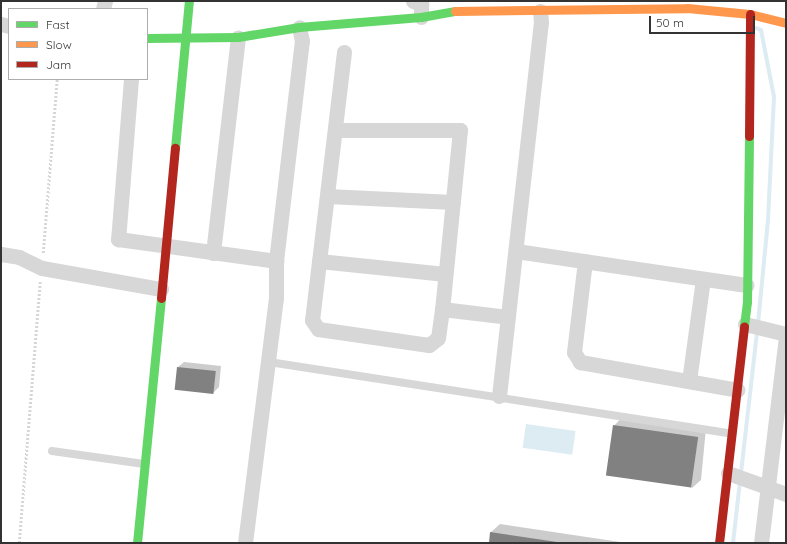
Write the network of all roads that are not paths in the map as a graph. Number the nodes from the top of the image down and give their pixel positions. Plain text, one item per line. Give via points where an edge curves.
1 (189, 1) edge
2 (413, 1) edge
3 (685, 4) edge
4 (458, 6) edge
5 (750, 8) edge
6 (540, 11) junction
7 (421, 17) junction
8 (786, 23) edge
9 (299, 27) junction
10 (238, 37) junction
11 (148, 38) edge
12 (186, 38) junction
13 (344, 52) dead end
14 (131, 80) edge
15 (335, 130) junction
16 (327, 196) junction
17 (453, 202) junction
18 (165, 246) junction
19 (516, 251) junction
20 (213, 253) junction
21 (1, 254) edge
22 (276, 261) junction
23 (319, 261) junction
24 (585, 261) junction
25 (445, 274) junction
26 (703, 279) junction
27 (747, 285) junction
28 (161, 289) junction
29 (442, 309) junction
30 (508, 317) junction
31 (745, 324) junction
32 (786, 335) edge
33 (269, 362) junction
34 (689, 382) junction
35 (738, 390) junction
36 (499, 396) junction
37 (732, 434) junction
38 (52, 451) dead end
39 (144, 464) junction
40 (728, 473) junction
41 (767, 487) junction
42 (786, 494) edge
43 (137, 543) edge
44 (245, 543) edge
45 (719, 543) edge
46 (761, 543) edge

1 - 12 street
2 - 7 street via 421,4
3 - 5 street
3 - 6 street
4 - 6 street
4 - 7 street
5 - 8 street
5 - 27 street
6 - 19 street via 541,22
7 - 9 street
9 - 10 street
9 - 22 street via 302,41
10 - 12 street
10 - 20 street
11 - 12 street
12 - 18 street
13 - 15 street
14 - 18 street via 118,239
15 - 16 street
15 - 17 street via 460,130
16 - 17 street
16 - 23 street
17 - 25 street
18 - 20 street
18 - 28 street
19 - 24 street
19 - 30 street
20 - 22 street
21 - 28 street via 19,257 42,268
22 - 33 street via 276,299
23 - 25 street
23 - 29 street via 312,320 318,329 429,345 438,338
24 - 26 street
24 - 34 street via 574,352 580,362
25 - 29 street
26 - 27 street
26 - 34 street
27 - 31 street
28 - 39 street
29 - 30 street
30 - 36 street
31 - 32 street
31 - 35 street
32 - 41 street
33 - 36 lane
33 - 44 street
34 - 35 street
35 - 37 street
36 - 37 lane
37 - 40 street
38 - 39 lane
39 - 43 street
40 - 41 street
40 - 45 street
41 - 42 street
41 - 46 street

